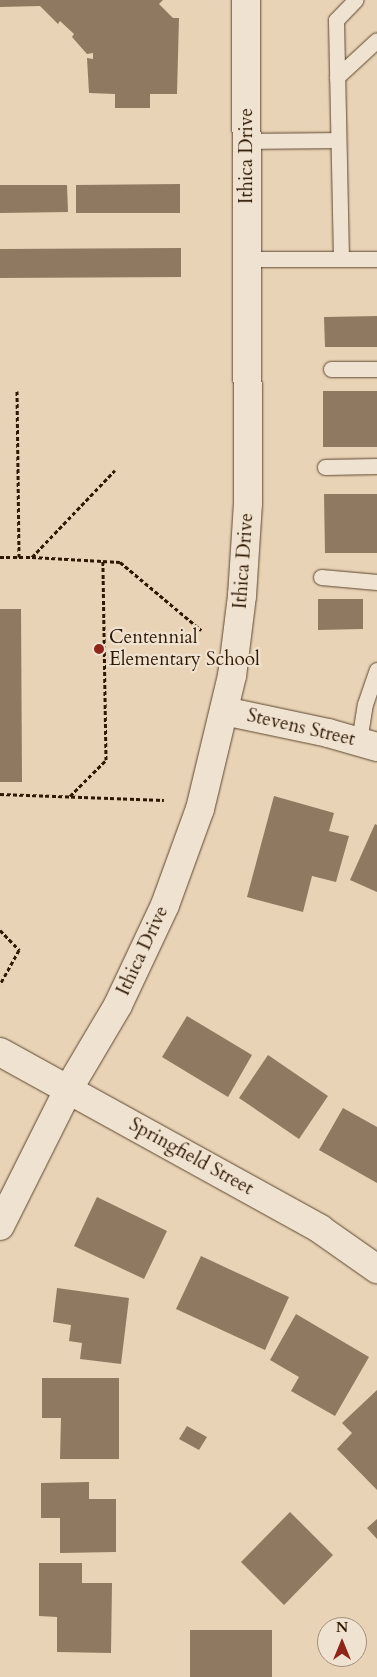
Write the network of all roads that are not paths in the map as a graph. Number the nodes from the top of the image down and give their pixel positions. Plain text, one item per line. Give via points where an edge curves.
1 (246, 0) edge
2 (355, 0) edge
3 (377, 40) edge
4 (337, 77) junction
5 (338, 140) junction
6 (246, 141) junction
7 (247, 258) junction
8 (341, 259) junction
9 (377, 259) edge
10 (330, 369) dead end
11 (377, 369) edge
12 (377, 466) edge
13 (325, 467) dead end
14 (320, 578) dead end
15 (377, 582) edge
16 (377, 670) edge
17 (224, 712) junction
18 (368, 744) edge
19 (0, 1052) edge
20 (70, 1088) junction
21 (0, 1226) edge
22 (377, 1269) edge

1 - 6 street, Ithica Drive
2 - 4 lane via 336,20
3 - 4 lane
4 - 5 lane
5 - 6 lane
5 - 8 lane
6 - 7 street, Ithica Drive
7 - 8 lane
7 - 17 street, Ithica Drive via 247,530 238,629
8 - 9 lane
10 - 11 lane
12 - 13 lane
14 - 15 lane
16 - 18 lane via 365,704
17 - 18 street, Stevens Street
17 - 20 street, Ithica Drive via 200,809 166,905 118,1005
19 - 20 street, Springfield Street
20 - 21 street, Ithica Drive
20 - 22 street, Springfield Street via 320,1229

